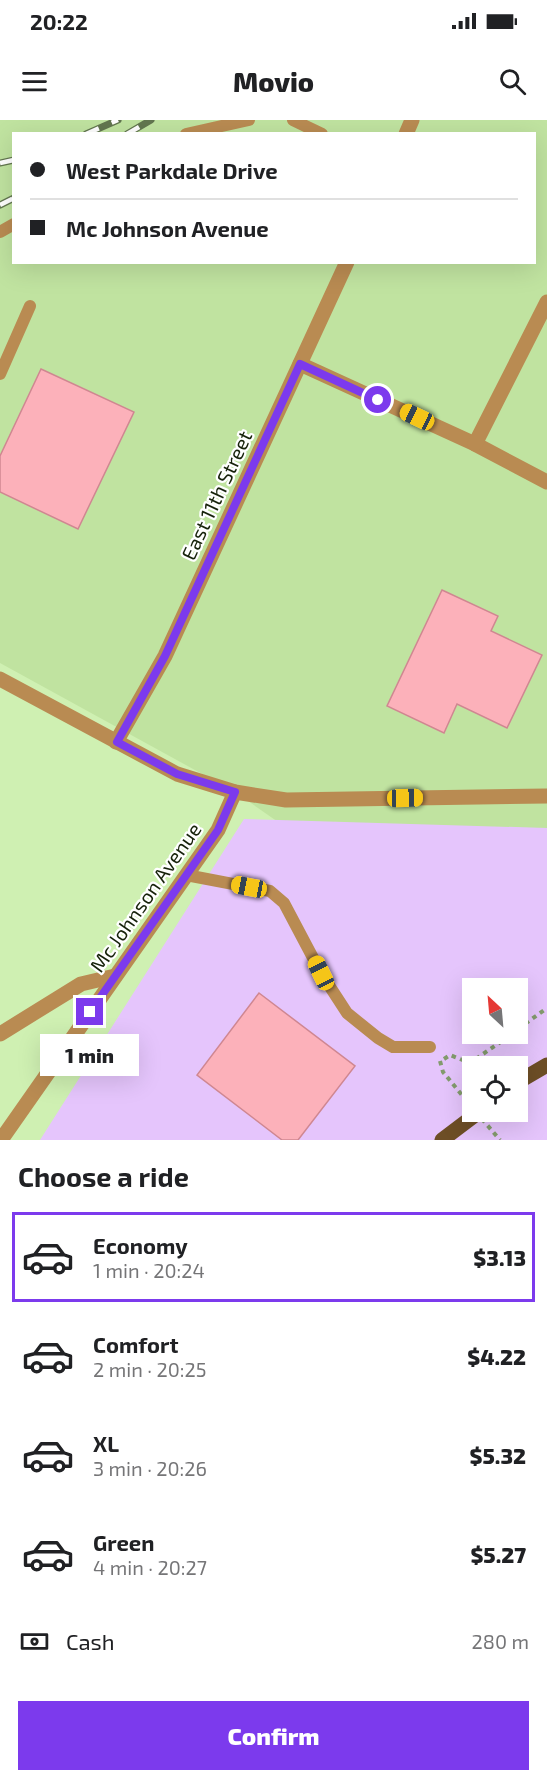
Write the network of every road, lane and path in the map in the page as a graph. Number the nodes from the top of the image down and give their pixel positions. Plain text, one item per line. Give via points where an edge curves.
1 (249, 120) edge
2 (293, 120) edge
3 (195, 132) edge
4 (318, 132) edge
5 (346, 264) edge
6 (547, 302) edge
7 (30, 306) dead end
8 (300, 364) junction
9 (0, 374) edge
10 (475, 444) junction
11 (547, 482) edge
12 (0, 679) edge
13 (117, 742) junction
14 (235, 792) junction
15 (547, 796) edge
16 (186, 875) junction
17 (115, 976) junction
18 (547, 1008) edge
19 (528, 1022) edge
20 (0, 1034) edge
21 (498, 1044) edge
22 (430, 1047) joint
23 (440, 1061) junction
24 (547, 1065) edge
25 (528, 1076) edge
26 (462, 1095) edge
27 (465, 1122) edge
28 (486, 1122) edge
29 (1, 1140) edge
30 (442, 1140) edge
31 (500, 1140) edge

1 - 3 lane
2 - 4 lane
5 - 8 street, East 11th Street
6 - 10 street
7 - 9 lane
8 - 10 street
8 - 13 street, East 11th Street via 165,656
10 - 11 street
12 - 13 street
13 - 14 street via 177,774
14 - 15 street via 286,800
14 - 16 street, Mc Johnson Avenue via 218,830
16 - 17 street, Mc Johnson Avenue
16 - 22 lane via 270,891 284,903 347,1013 393,1047
17 - 20 street via 81,984
17 - 29 street, Mc Johnson Avenue
18 - 19 path
21 - 23 path via 470,1063 450,1054
22 - 23 path
23 - 26 path via 443,1072
24 - 25 main road
27 - 30 main road
28 - 31 path, bridge

